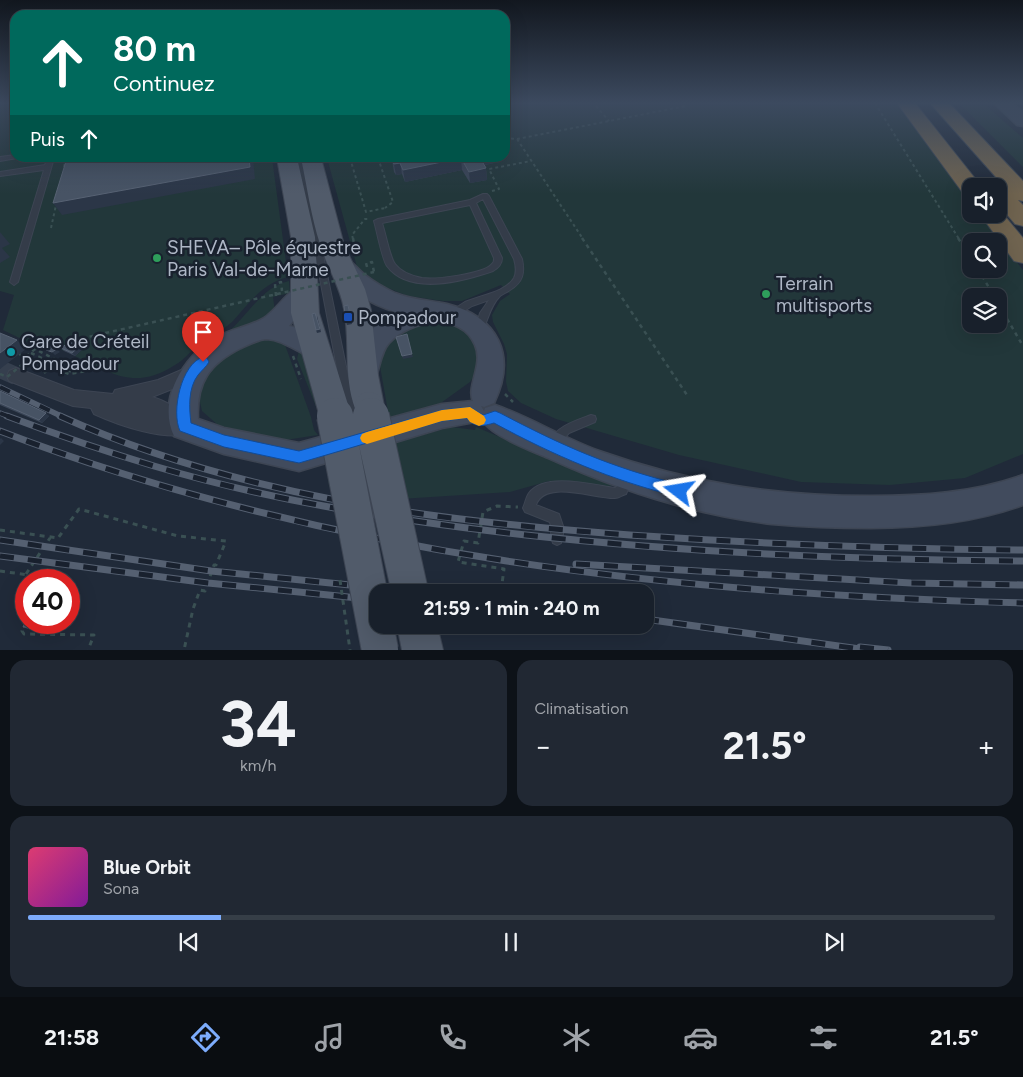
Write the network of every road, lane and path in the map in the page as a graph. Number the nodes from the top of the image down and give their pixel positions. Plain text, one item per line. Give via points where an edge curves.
1 (546, 133) edge
2 (893, 133) edge
3 (929, 133) edge
4 (948, 133) edge
5 (967, 133) edge
6 (984, 133) edge
7 (510, 138) edge
8 (517, 139) junction
9 (531, 161) junction
10 (50, 162) edge
11 (65, 162) edge
12 (288, 162) edge
13 (301, 162) edge
14 (312, 162) edge
15 (351, 162) edge
16 (380, 162) edge
17 (48, 167) junction
18 (1023, 172) edge
19 (0, 174) edge
20 (62, 175) edge
21 (963, 178) edge
22 (988, 178) edge
23 (1023, 194) edge
24 (484, 196) junction
25 (1007, 200) edge
26 (56, 201) edge
27 (472, 202) junction
28 (385, 208) junction
29 (365, 219) dead end
30 (390, 219) junction
31 (1023, 219) edge
32 (998, 223) edge
33 (51, 228) dead end
34 (962, 244) edge
35 (1023, 255) edge
36 (354, 261) junction
37 (14, 282) dead end
38 (293, 292) junction
39 (497, 294) junction
40 (277, 300) dead end
41 (445, 314) junction
42 (1007, 319) edge
43 (265, 329) junction
44 (479, 330) junction
45 (1023, 346) edge
46 (314, 348) junction
47 (35, 349) junction
48 (31, 352) junction
49 (19, 354) dead end
50 (26, 356) junction
51 (35, 357) junction
52 (51, 367) dead end
53 (87, 371) dead end
54 (193, 373) junction
55 (8, 375) edge
56 (77, 375) junction
57 (687, 395) dead end
58 (87, 400) junction
59 (354, 401) junction
60 (483, 408) junction
61 (591, 420) dead end
62 (184, 427) junction
63 (550, 446) junction
64 (628, 477) junction
65 (1023, 490) edge
66 (529, 508) junction
67 (0, 530) edge
68 (51, 537) junction
69 (557, 539) dead end
70 (29, 569) edge
71 (0, 570) edge
72 (15, 572) edge
73 (408, 584) edge
74 (502, 584) edge
75 (24, 634) edge
76 (419, 634) edge
77 (88, 650) edge
78 (184, 650) edge
79 (380, 650) edge
80 (423, 650) edge

1 - 8 path
2 - 34 path
3 - 21 highway
4 - 22 highway
5 - 23 highway
6 - 18 highway
7 - 8 path
8 - 9 path
9 - 24 path via 488,169 500,190
9 - 57 path
10 - 17 lane
11 - 20 path
12 - 38 main road via 303,237 305,272
13 - 59 lane
14 - 36 main road via 332,245
15 - 28 path via 366,212
16 - 28 path via 393,202
17 - 19 lane
17 - 37 lane
24 - 27 lane
24 - 39 lane via 521,269 518,279
25 - 31 highway
26 - 33 path
27 - 30 lane
27 - 30 lane via 498,263 488,270 452,280 412,279 395,270 390,264 378,221
28 - 30 path
29 - 36 path via 352,235
32 - 35 highway
36 - 41 street via 355,281 393,302
36 - 47 path, bridge via 372,262 374,272
36 - 59 main road via 358,310
38 - 40 path via 281,282 276,284
38 - 43 street via 287,313
38 - 46 main road via 305,313
39 - 41 lane
39 - 44 lane via 484,313
41 - 44 street via 464,319
41 - 59 street via 408,319 388,329 369,352
42 - 45 path
43 - 46 street via 292,336
43 - 54 street via 237,338 216,350
44 - 60 street via 486,341 491,362
46 - 59 main road via 325,382
47 - 48 path, bridge
47 - 56 path, bridge via 76,370
48 - 50 path
48 - 51 path
49 - 50 path
50 - 51 path
50 - 55 path, bridge via 24,364
51 - 52 path
51 - 56 path
53 - 56 path
54 - 58 street via 168,386 146,392
54 - 62 street via 184,397
55 - 58 street
58 - 62 street via 110,412 153,425
59 - 73 main road, bridge via 382,472
59 - 79 main road, bridge
60 - 62 street via 442,416 299,457 224,441
60 - 63 street
61 - 63 lane via 565,430
63 - 64 street
64 - 65 street via 745,504 825,512 965,508
64 - 66 lane via 622,490 616,493 567,487 539,490
66 - 69 lane via 555,518
66 - 74 path via 497,506 483,512 478,543 464,540 461,548 458,562 504,569
67 - 68 path
68 - 70 path
68 - 78 path via 58,538 79,509 162,533 226,541 204,591 200,590
71 - 72 path
75 - 77 path via 94,635
76 - 80 main road

